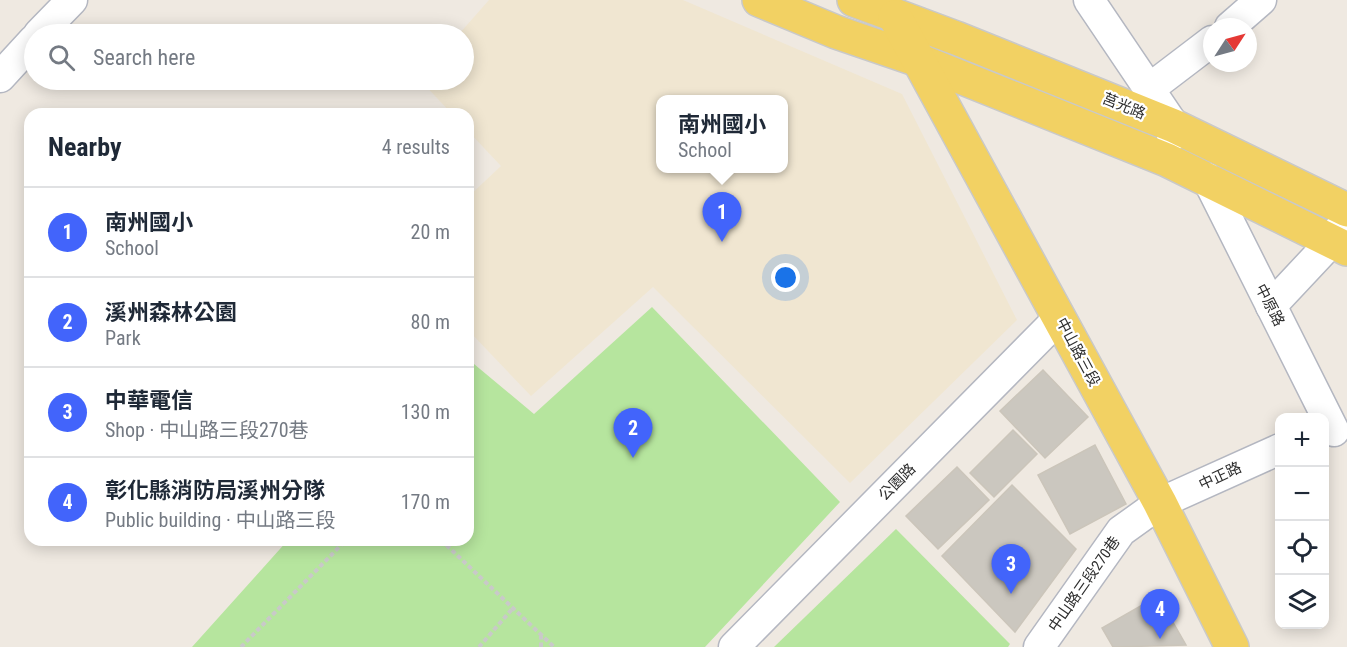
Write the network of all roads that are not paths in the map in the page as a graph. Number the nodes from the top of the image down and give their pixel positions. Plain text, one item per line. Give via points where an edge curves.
1 (72, 0) edge
2 (759, 0) edge
3 (854, 0) edge
4 (1089, 0) edge
5 (1261, 0) edge
6 (891, 8) edge
7 (1240, 18) edge
8 (49, 24) edge
9 (1203, 48) edge
10 (24, 51) edge
11 (918, 60) junction
12 (0, 77) edge
13 (1149, 88) junction
14 (1174, 126) junction
15 (1167, 160) junction
16 (1207, 178) junction
17 (1347, 210) edge
18 (1342, 236) edge
19 (1271, 306) junction
20 (1059, 318) junction
21 (1335, 431) edge
22 (1275, 450) edge
23 (1160, 503) junction
24 (734, 647) edge
25 (1040, 647) edge
26 (1232, 647) edge

1 - 8 street
2 - 11 main road
3 - 6 main road
4 - 13 street
5 - 7 street
6 - 11 main road, 中山路三段
6 - 14 main road, 莒光路
9 - 13 street
10 - 12 street
11 - 15 main road
11 - 20 main road, 中山路三段
13 - 14 street
14 - 15 street
14 - 17 main road, 莒光路
15 - 16 main road
16 - 18 main road
16 - 19 street, 中原路
18 - 19 street
19 - 21 street, 中原路
20 - 23 main road, 中山路三段
20 - 24 street, 公園路
22 - 23 street, 中正路
23 - 25 street, 中山路三段270巷 via 1121,531
23 - 26 main road, 中山路三段

